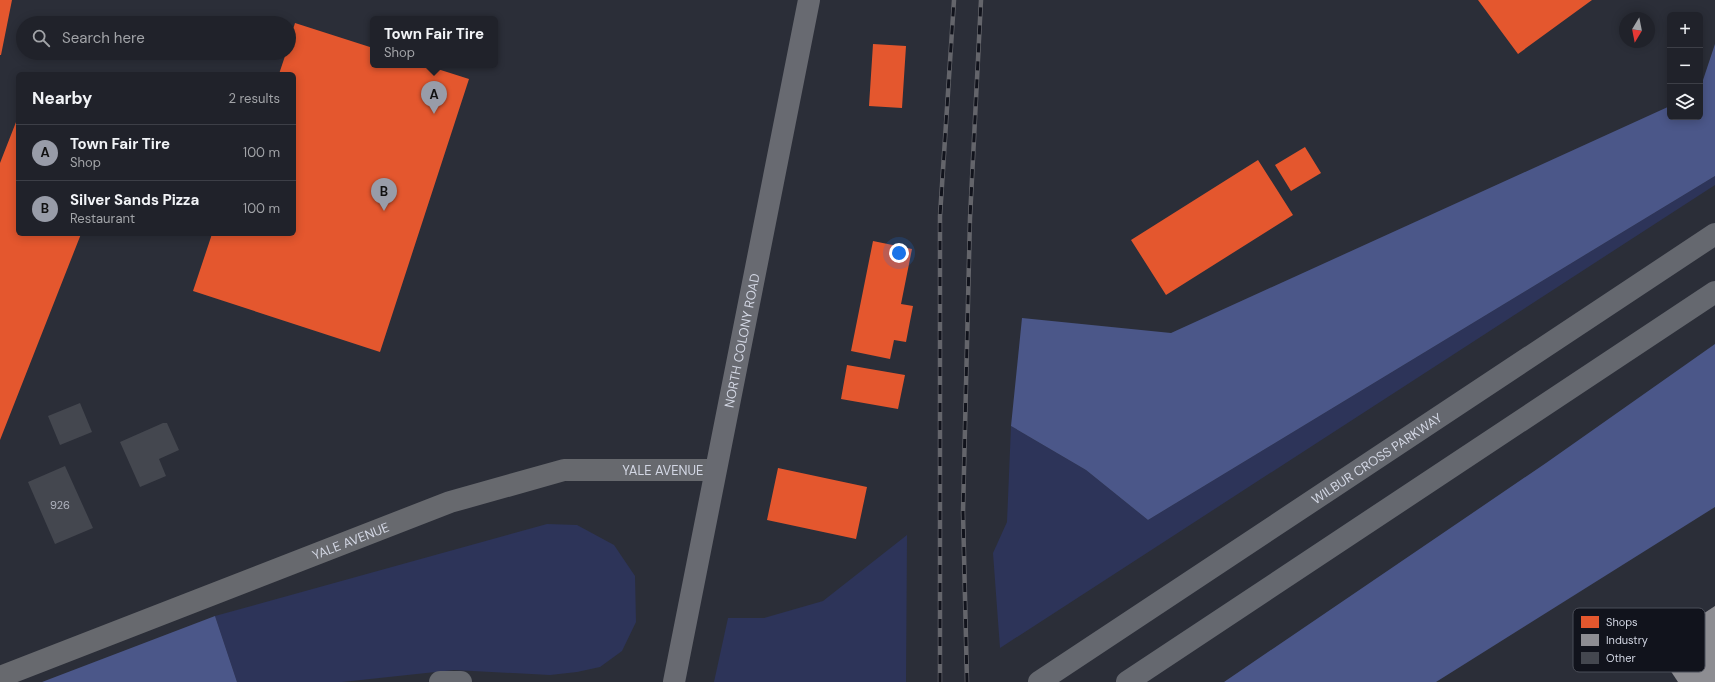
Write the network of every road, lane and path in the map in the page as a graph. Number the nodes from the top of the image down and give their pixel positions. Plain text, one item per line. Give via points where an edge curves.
1 (809, 0) edge
2 (1715, 234) edge
3 (1715, 292) edge
4 (715, 470) junction
5 (1274, 584) junction
6 (0, 677) edge
7 (440, 682) edge
8 (461, 682) edge
9 (674, 682) edge
10 (1039, 682) edge
11 (1127, 682) edge
12 (1148, 682) edge

1 - 4 main road, NORTH COLONY ROAD
2 - 10 highway, WILBUR CROSS PARKWAY
3 - 5 highway
4 - 6 street, YALE AVENUE via 564,470 450,502
4 - 9 main road, NORTH COLONY ROAD
5 - 11 highway
5 - 12 highway
7 - 8 highway

